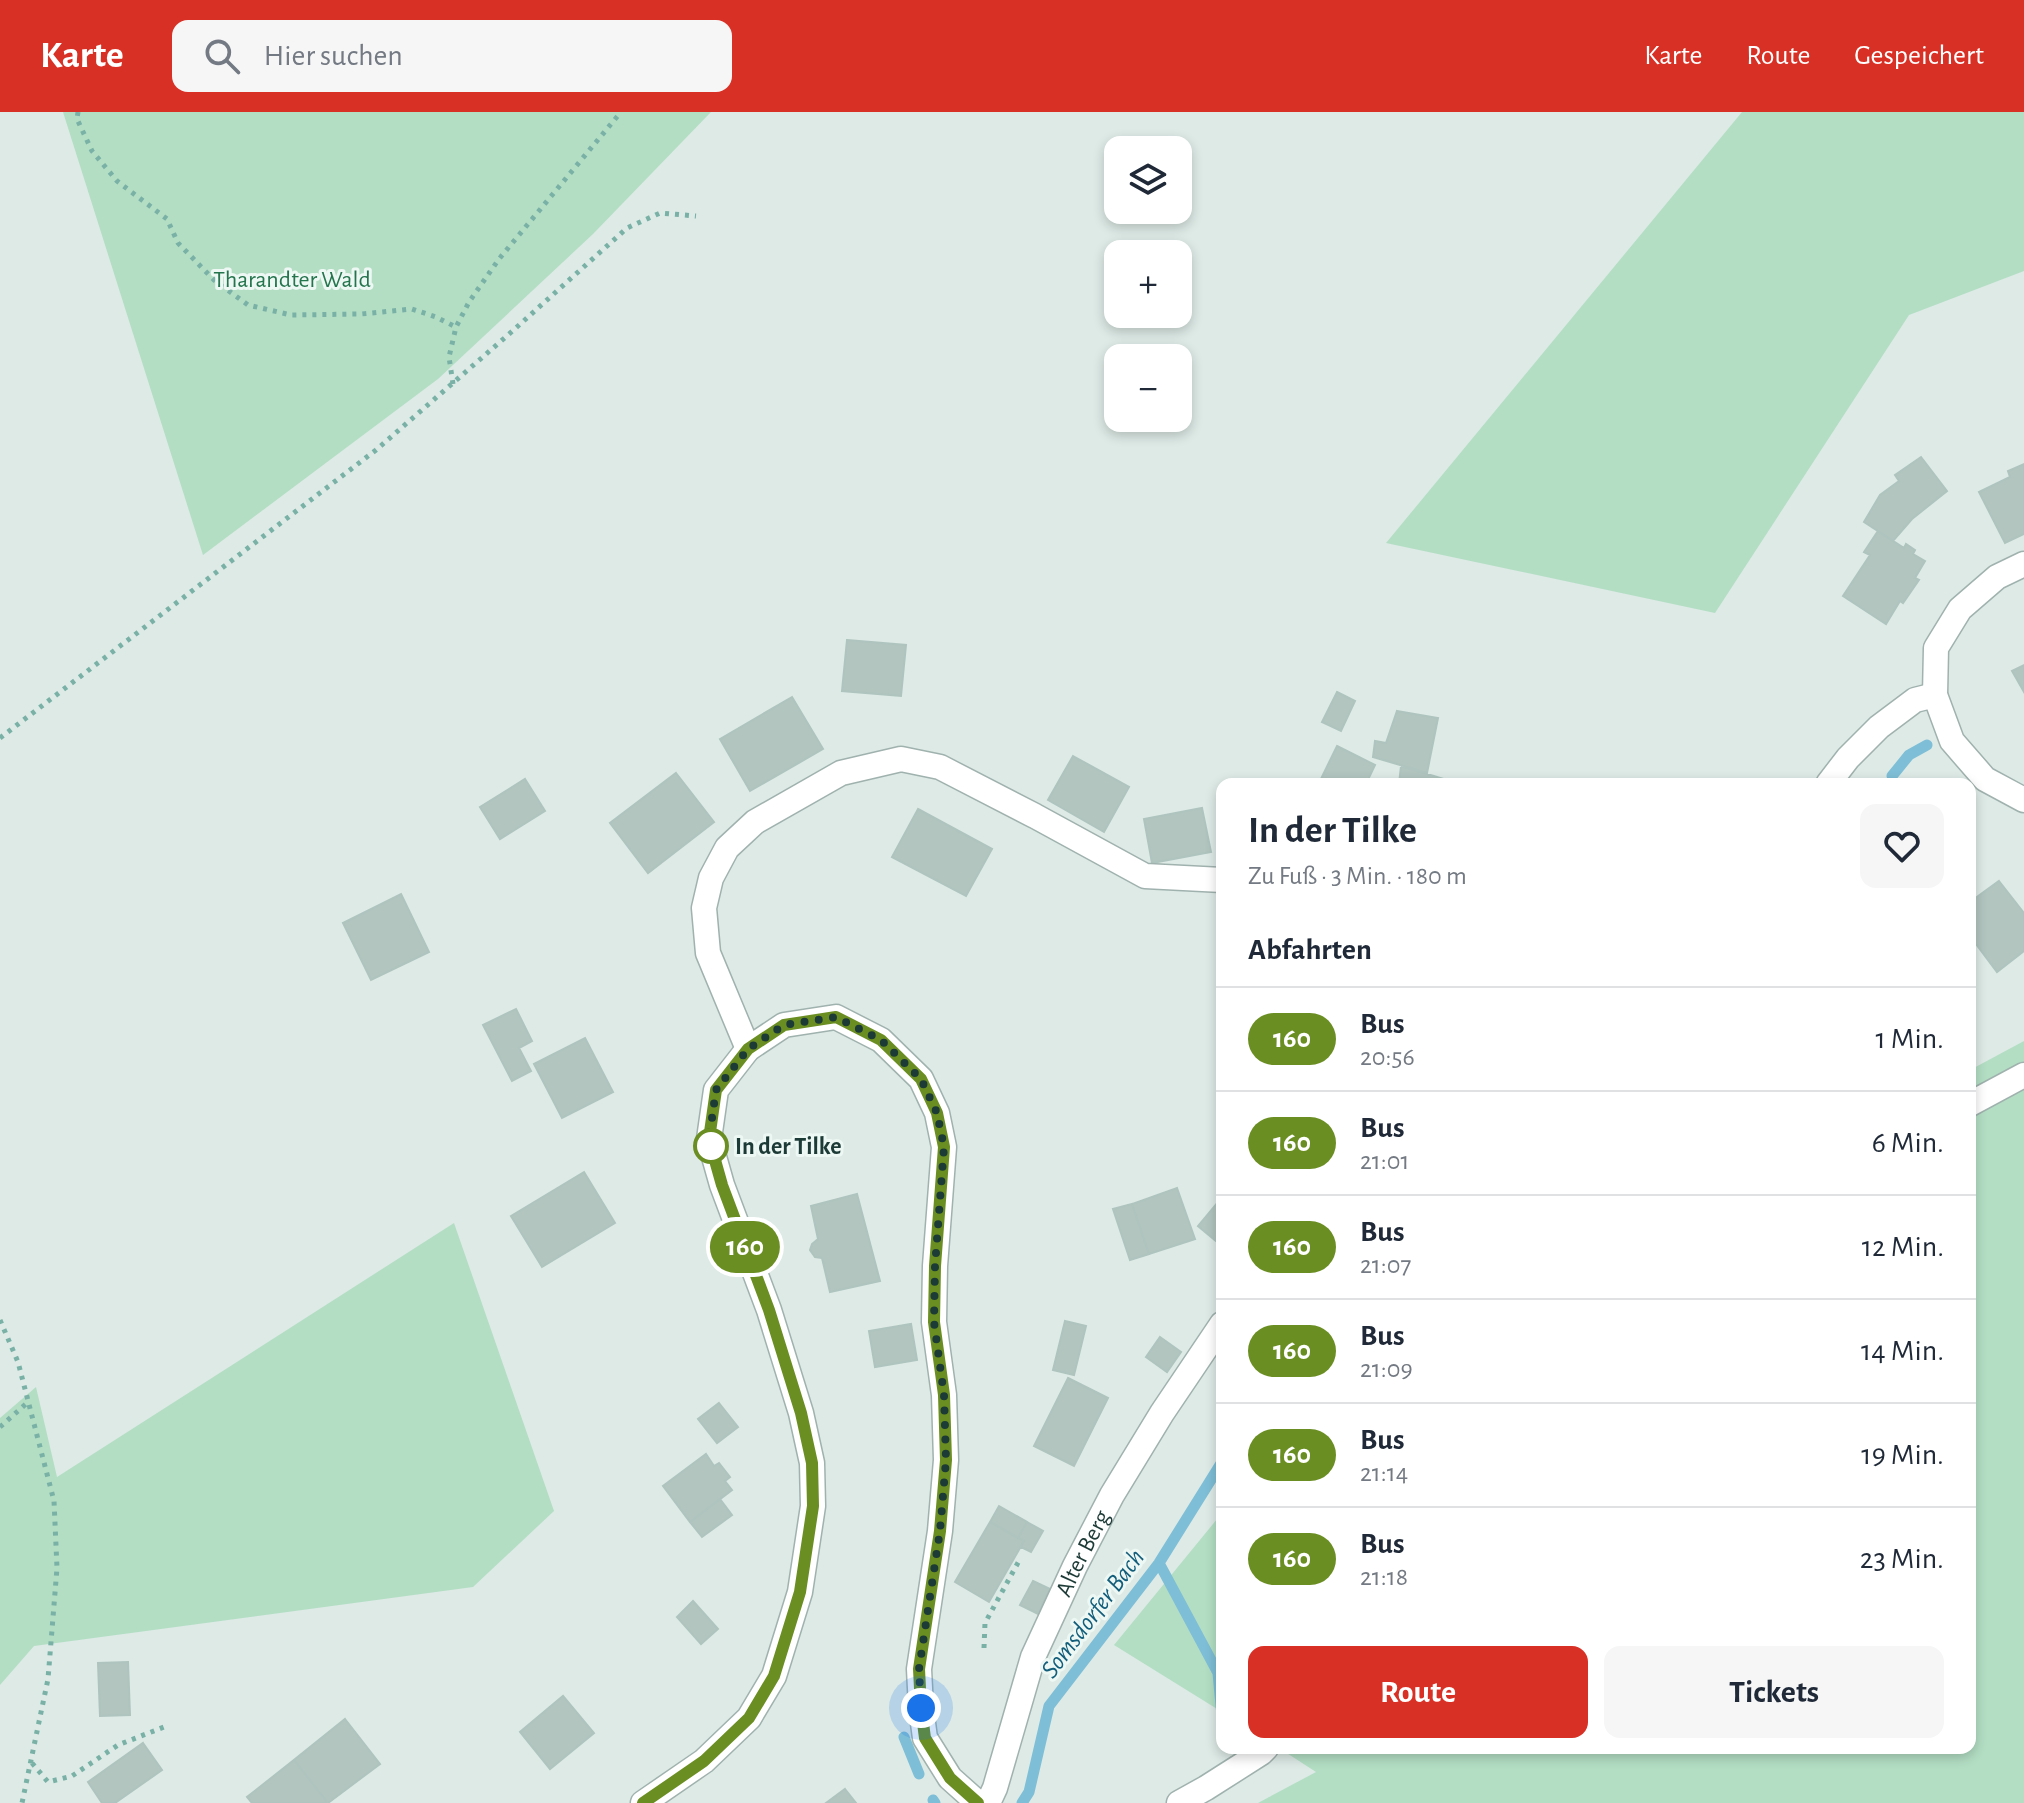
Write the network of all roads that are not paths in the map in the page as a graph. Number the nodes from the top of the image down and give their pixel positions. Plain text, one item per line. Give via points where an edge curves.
1 (2024, 564) edge
2 (1935, 695) junction
3 (1833, 778) edge
4 (2024, 800) edge
5 (1216, 880) edge
6 (748, 1049) junction
7 (2024, 1075) edge
8 (1976, 1101) edge
9 (1216, 1333) edge
10 (1259, 1754) edge
11 (643, 1803) edge
12 (978, 1803) edge
13 (988, 1803) edge
14 (1179, 1803) edge

1 - 2 street via 1997,577 1960,609 1936,648
2 - 3 street via 1915,700 1879,727
2 - 4 street via 1952,741 1985,779
5 - 6 street via 1145,876 940,767 901,759 841,773 755,822 727,848 711,878 704,908 708,953
6 - 11 street via 716,1090 709,1139 801,1413 812,1463 813,1506 800,1592 774,1676 749,1718 704,1761
6 - 12 street via 784,1025 836,1017 881,1040 921,1079 937,1113 944,1147 934,1322 946,1460 919,1669 921,1708 925,1738 950,1778
7 - 8 street
9 - 13 street, Alter Berg via 1154,1425 1075,1566 1033,1657
10 - 14 street

